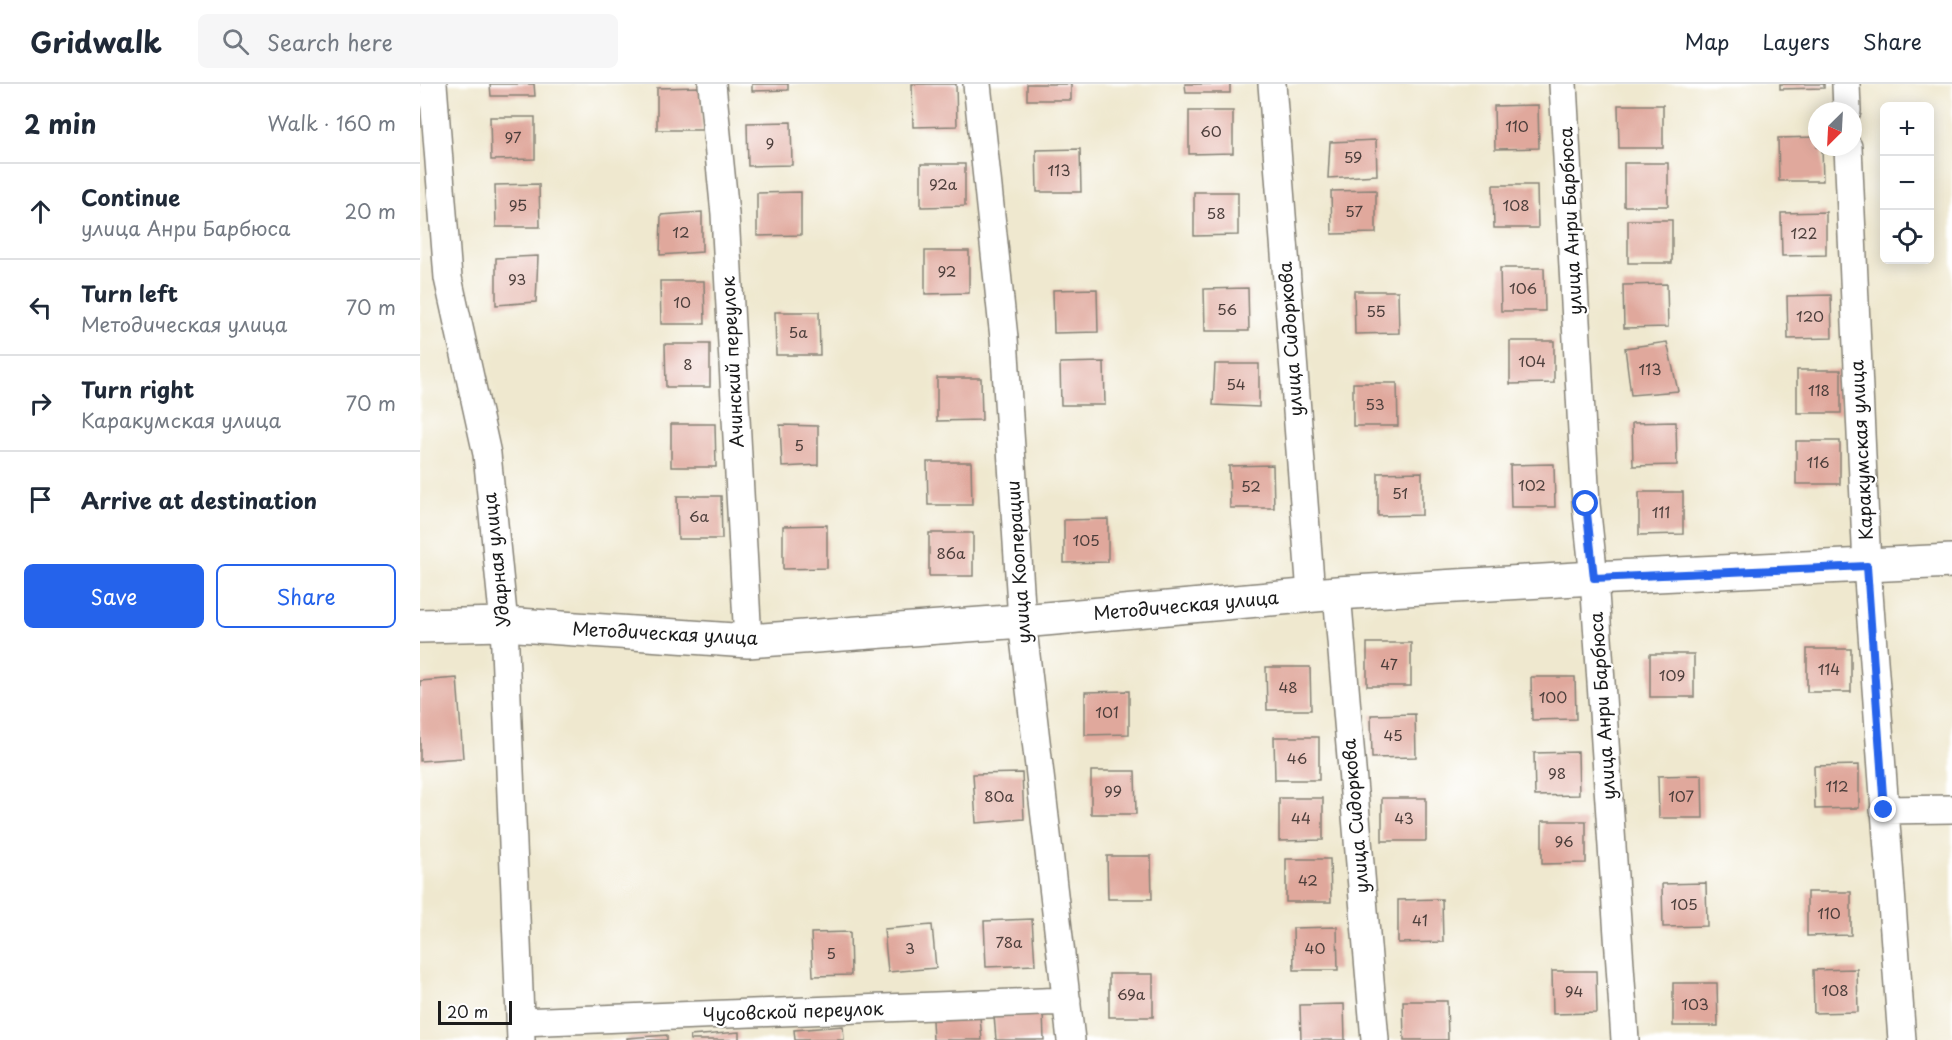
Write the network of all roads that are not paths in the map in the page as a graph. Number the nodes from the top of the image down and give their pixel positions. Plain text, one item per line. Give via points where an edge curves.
1 (433, 84) edge
2 (712, 84) edge
3 (977, 84) edge
4 (1272, 84) edge
5 (1563, 84) edge
6 (1846, 84) edge
7 (1847, 102) edge
8 (1848, 156) edge
9 (1952, 561) edge
10 (1867, 566) junction
11 (1594, 578) junction
12 (1324, 594) junction
13 (1022, 621) junction
14 (504, 624) junction
15 (420, 626) edge
16 (748, 641) junction
17 (1952, 809) edge
18 (1884, 810) junction
19 (1067, 1001) junction
20 (520, 1031) edge
21 (1071, 1040) edge
22 (1374, 1040) edge
23 (1625, 1040) edge
24 (1902, 1040) edge

1 - 14 street, Ударная улица via 448,278 487,454
2 - 16 street, Ачинский переулок via 725,214
3 - 13 street, улица Кооперации via 1004,338
4 - 12 street, улица Сидоркова
5 - 11 street, улица Анри Барбюса via 1586,504
6 - 7 street
8 - 10 street, Каракумская улица
9 - 10 main road, Методическая улица
10 - 11 main road, Методическая улица
10 - 18 street, Каракумская улица
11 - 12 main road, Методическая улица
11 - 23 street, улица Анри Барбюса
12 - 13 main road, Методическая улица
12 - 22 street, улица Сидоркова
13 - 16 main road, Методическая улица
13 - 19 street, улица Кооперации
14 - 15 main road, Методическая улица
14 - 16 main road, Методическая улица
14 - 20 street, Ударная улица
17 - 18 street
18 - 24 street, Каракумская улица
19 - 20 street, Чусовской переулок
19 - 21 street, улица Кооперации

